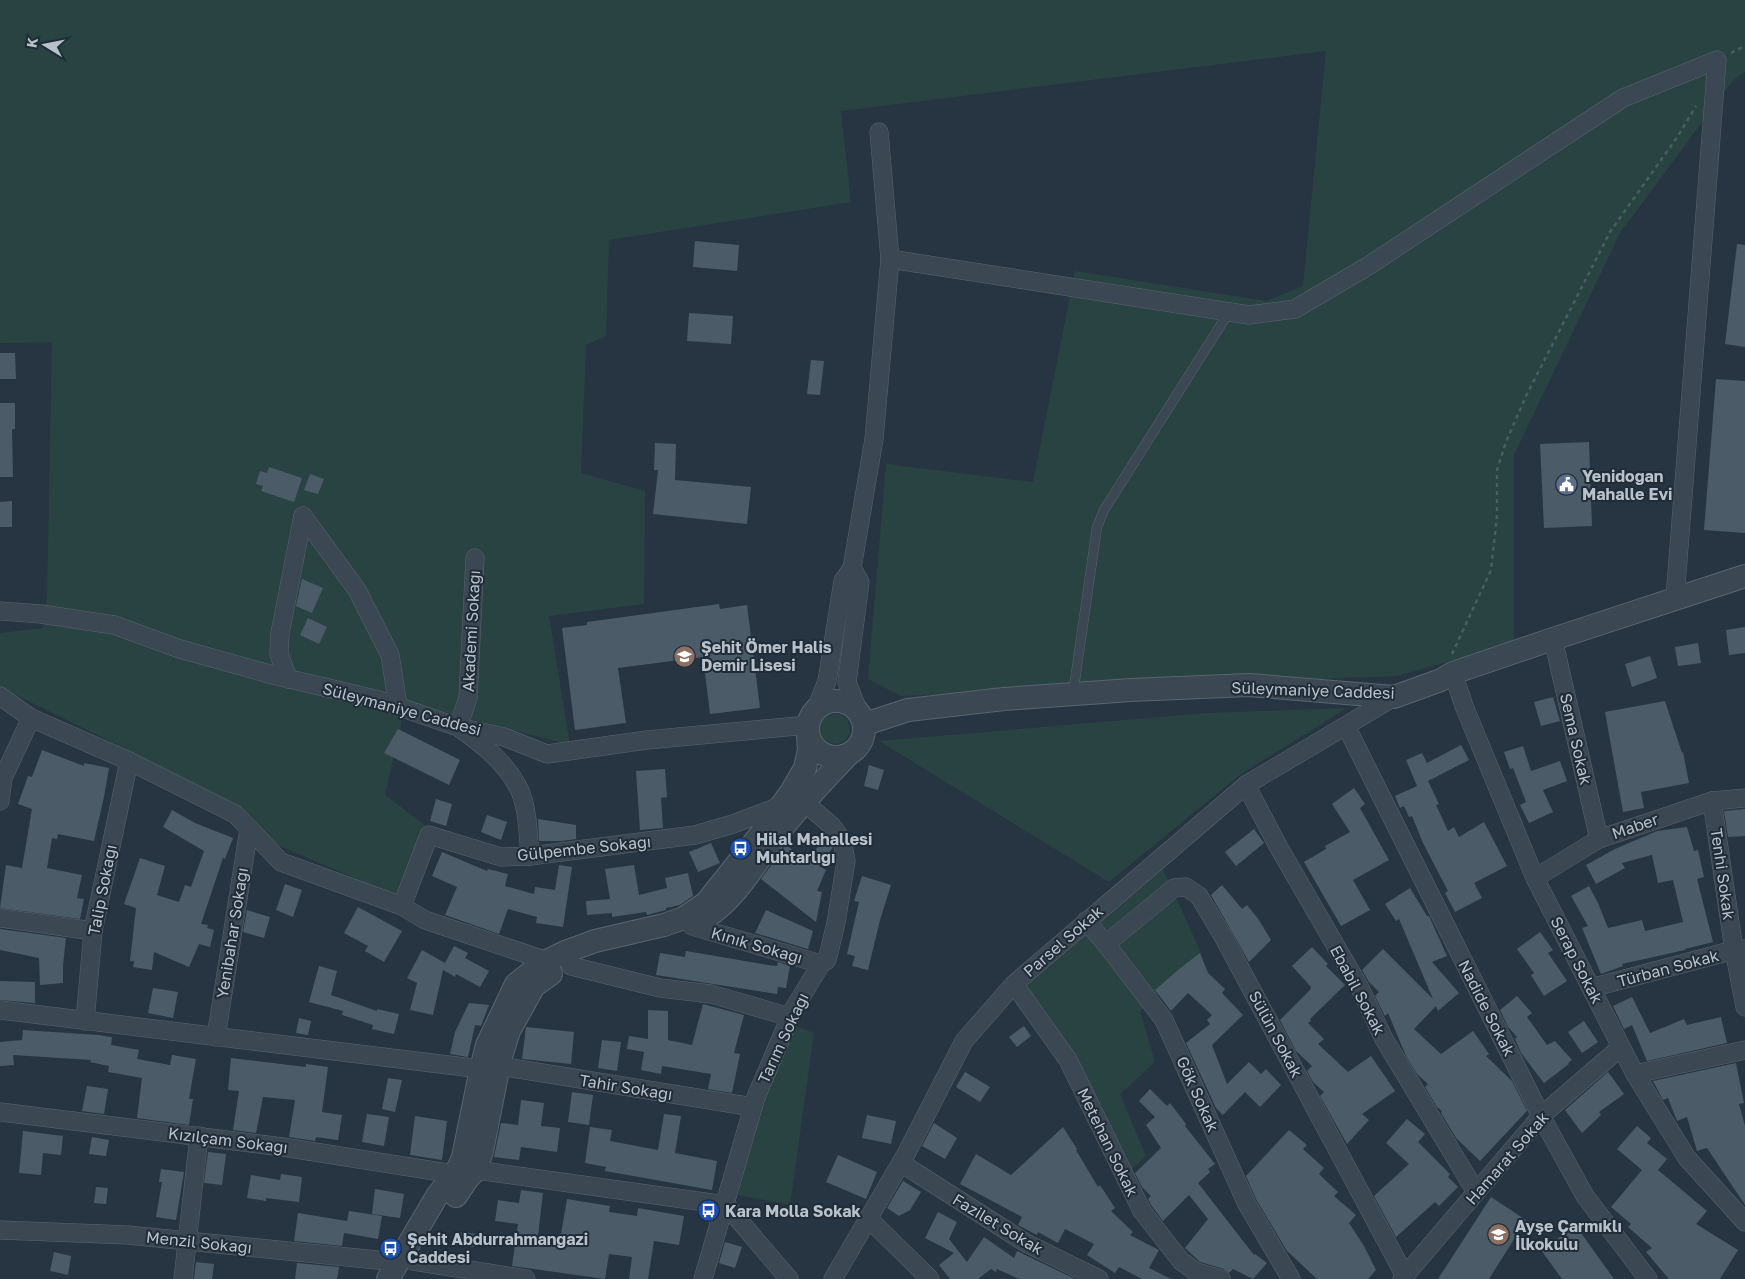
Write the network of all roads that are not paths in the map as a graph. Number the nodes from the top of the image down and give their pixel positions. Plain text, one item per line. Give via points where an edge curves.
1 (879, 132) dead end
2 (890, 259) junction
3 (1229, 312) junction
4 (475, 558) dead end
5 (852, 568) junction
6 (1745, 576) edge
7 (1675, 598) junction
8 (0, 611) edge
9 (1553, 638) junction
10 (1447, 677) junction
11 (288, 679) junction
12 (1073, 694) junction
13 (0, 696) edge
14 (1394, 697) junction
15 (398, 706) junction
16 (861, 716) junction
17 (31, 718) junction
18 (811, 723) junction
19 (1346, 726) junction
20 (458, 727) junction
21 (847, 756) junction
22 (128, 761) junction
23 (1246, 785) junction
24 (1745, 795) edge
25 (0, 801) edge
26 (1712, 801) junction
27 (793, 804) junction
28 (249, 828) junction
29 (1599, 839) junction
30 (530, 856) junction
31 (1535, 878) junction
32 (402, 906) junction
33 (0, 918) edge
34 (1086, 921) junction
35 (692, 926) junction
36 (93, 931) junction
37 (1106, 944) junction
38 (1740, 950) edge
39 (547, 961) junction
40 (821, 964) junction
41 (571, 966) junction
42 (1014, 984) junction
43 (1591, 988) junction
44 (1745, 1007) edge
45 (0, 1010) edge
46 (790, 1017) junction
47 (85, 1021) junction
48 (216, 1037) junction
49 (1621, 1047) junction
50 (1745, 1050) edge
51 (490, 1067) junction
52 (1635, 1074) junction
53 (753, 1107) junction
54 (0, 1112) edge
55 (1541, 1116) junction
56 (199, 1136) junction
57 (901, 1163) junction
58 (465, 1172) junction
59 (1476, 1192) junction
60 (726, 1205) junction
61 (868, 1218) junction
62 (1745, 1222) edge
63 (0, 1230) edge
64 (186, 1240) junction
65 (400, 1270) edge
66 (783, 1275) edge
67 (1403, 1278) edge
68 (183, 1279) edge
69 (526, 1279) edge
70 (703, 1279) edge
71 (834, 1279) edge
72 (930, 1279) edge
73 (1099, 1279) edge
74 (1221, 1279) edge
75 (1291, 1279) edge
76 (1648, 1279) edge

1 - 2 street
2 - 3 street
2 - 5 street via 874,439
3 - 7 street via 1249,315 1295,309 1368,266 1623,98 1718,60
3 - 12 lane via 1096,527
4 - 20 street, Akademi Sokağı via 468,698
5 - 16 street via 860,582 847,682
5 - 18 street via 843,581 827,681
6 - 7 street, Süleymaniye Caddesi
7 - 9 street, Süleymaniye Caddesi
8 - 11 street, Süleymaniye Caddesi via 114,625 180,649
9 - 10 street, Süleymaniye Caddesi
9 - 29 street, Sema Sokak
10 - 14 street, Süleymaniye Caddesi
10 - 31 street, Serap Sokak via 1464,706
11 - 15 street, Süleymaniye Caddesi
11 - 15 street via 279,654 280,633 303,516 357,590 390,655
12 - 14 street, Süleymaniye Caddesi via 1250,685
12 - 16 street, Süleymaniye Caddesi
13 - 17 street
14 - 19 street, Parsel Sokak
15 - 20 street, Süleymaniye Caddesi
16 - 18 street via 849,703 832,701 823,704
16 - 21 street via 865,733 862,743
17 - 22 street
17 - 25 street via 3,778
18 - 20 street, Süleymaniye Caddesi via 547,754 504,737
18 - 21 street via 812,744 819,752 837,758
18 - 27 street via 809,750
19 - 23 street, Parsel Sokak
19 - 55 street, Nadide Sokak
20 - 30 street via 506,768 520,791 527,816
21 - 27 street
22 - 28 street via 235,814
22 - 36 street, Talip Sokağı
23 - 34 street, Parsel Sokak
23 - 59 street, Ebabil Sokak via 1359,986 1384,1040
24 - 26 street, Maber
26 - 29 street, Maber
26 - 38 street, Tenhi Sokak
27 - 30 street, Gülpembe Sokağı via 695,835
27 - 35 street via 777,836 739,889 719,909
27 - 39 street via 698,910 664,925 595,941
27 - 40 street, Tarım Sokağı via 832,826 842,840 846,861 836,923 827,960
28 - 32 street via 281,862
28 - 48 street, Yenibahar Sokağı
29 - 31 street, Maber
30 - 32 street, Gülpembe Sokağı via 501,857 429,835
31 - 43 street, Serap Sokak
32 - 39 street via 424,920
33 - 36 street
34 - 37 street, Gök Sokak
34 - 42 street, Parsel Sokak
35 - 40 street, Kınık Sokağı
35 - 41 street
36 - 47 street, Talip Sokağı
37 - 67 street, Sülün Sokak via 1174,888 1186,887 1199,896
37 - 75 street, Gök Sokak via 1164,1020 1247,1204
38 - 43 street, Türban Sokak
38 - 44 street, Tenhi Sokak
39 - 41 street
39 - 51 street via 516,984 493,1031
40 - 46 street, Tarım Sokağı
41 - 46 street via 660,988 711,994
41 - 51 street via 534,986
42 - 57 street, Parsel Sokak via 964,1041
42 - 74 street, Metehan Sokak via 1068,1060 1142,1211 1181,1261 1196,1272
43 - 49 street, Serap Sokak
45 - 47 street, Tahir Sokağı
46 - 53 street, Tarım Sokağı
47 - 48 street, Tahir Sokağı
48 - 51 street, Tahir Sokağı
49 - 52 street, Serap Sokak
49 - 55 street, Hamarat Sokak
50 - 52 street
51 - 53 street, Tahir Sokağı
51 - 58 street via 463,1158
52 - 62 street, Serap Sokak via 1687,1158
53 - 60 street, Tarım Sokağı
54 - 56 street, Kızılçam Sokağı
55 - 59 street, Hamarat Sokak
55 - 76 street, Nadide Sokak via 1585,1196
56 - 58 street, Kızılçam Sokağı
56 - 64 street
57 - 61 street, Parsel Sokak
57 - 73 street, Fazilet Sokak via 1026,1243
58 - 60 street, Kızılçam Sokağı
58 - 65 street via 438,1196
59 - 67 street, Hamarat Sokak
60 - 66 street
60 - 70 street, Tarım Sokağı
61 - 71 street, Parsel Sokak
61 - 72 street
63 - 64 street, Menzil Sokağı
64 - 65 street, Menzil Sokağı
64 - 68 street
65 - 69 street, Menzil Sokağı

